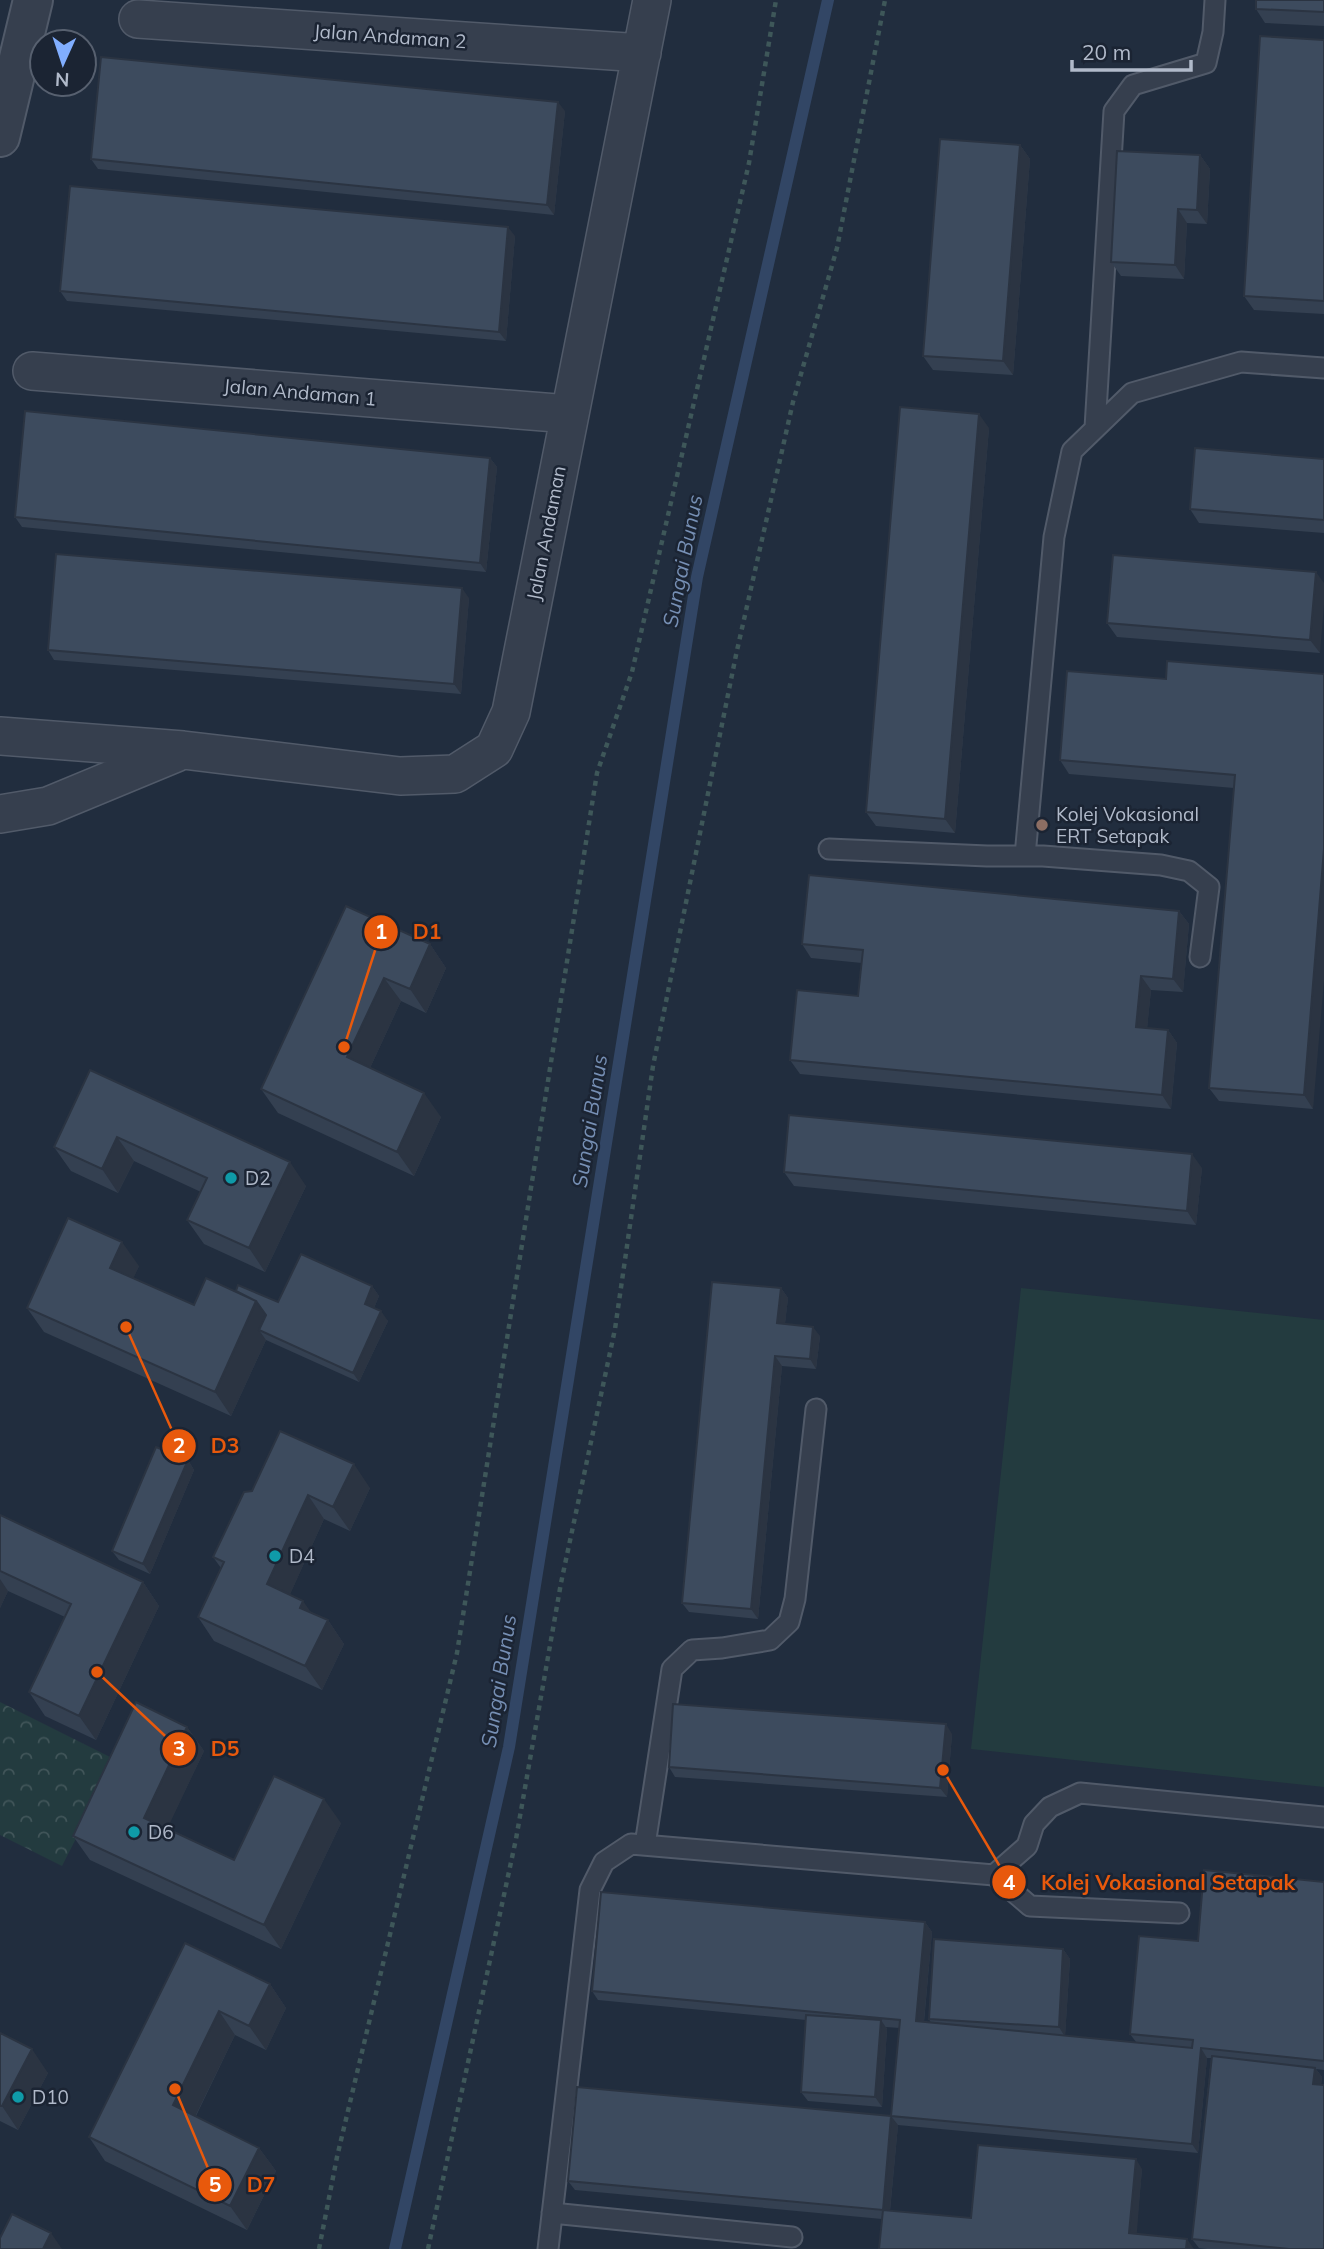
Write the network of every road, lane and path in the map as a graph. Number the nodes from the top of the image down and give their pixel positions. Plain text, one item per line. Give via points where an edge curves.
1 (33, 0) edge
2 (652, 0) edge
3 (776, 0) edge
4 (885, 0) edge
5 (1215, 0) edge
6 (138, 19) dead end
7 (642, 53) junction
8 (0, 137) edge
9 (1324, 368) edge
10 (32, 370) dead end
11 (569, 414) junction
12 (1095, 428) junction
13 (0, 736) edge
14 (183, 750) junction
15 (0, 814) edge
16 (829, 849) dead end
17 (1025, 856) junction
18 (1200, 957) dead end
19 (816, 1409) dead end
20 (1324, 1817) edge
21 (645, 1845) junction
22 (994, 1875) junction
23 (1179, 1913) dead end
24 (552, 2213) junction
25 (792, 2237) dead end
26 (319, 2249) edge
27 (428, 2249) edge
28 (548, 2249) edge

1 - 8 street
2 - 7 street, Jalan Andaman
3 - 26 path via 750,163 632,672 597,773 457,1653
4 - 27 path via 837,248 793,402 731,682 653,1066 615,1329 561,1583 516,1839
5 - 12 lane via 1206,63 1133,85 1114,111
6 - 7 street, Jalan Andaman 2
7 - 11 street, Jalan Andaman
9 - 12 lane via 1241,362 1132,393
10 - 11 street, Jalan Andaman 1
11 - 14 street, Jalan Andaman via 511,712 494,749 455,774 400,776
12 - 17 lane via 1072,451 1054,537
13 - 14 street, Jalan Andaman
14 - 15 street, Jalan Andaman via 48,806
16 - 17 lane
17 - 18 lane via 1189,871 1209,887
19 - 21 lane via 789,1622 770,1640 692,1650 672,1669
20 - 22 lane via 1080,1793 1050,1807 1034,1824 1027,1846
21 - 22 lane
21 - 24 lane via 631,1844 604,1862 590,1890
22 - 23 lane via 1030,1906
24 - 25 lane
24 - 28 lane

